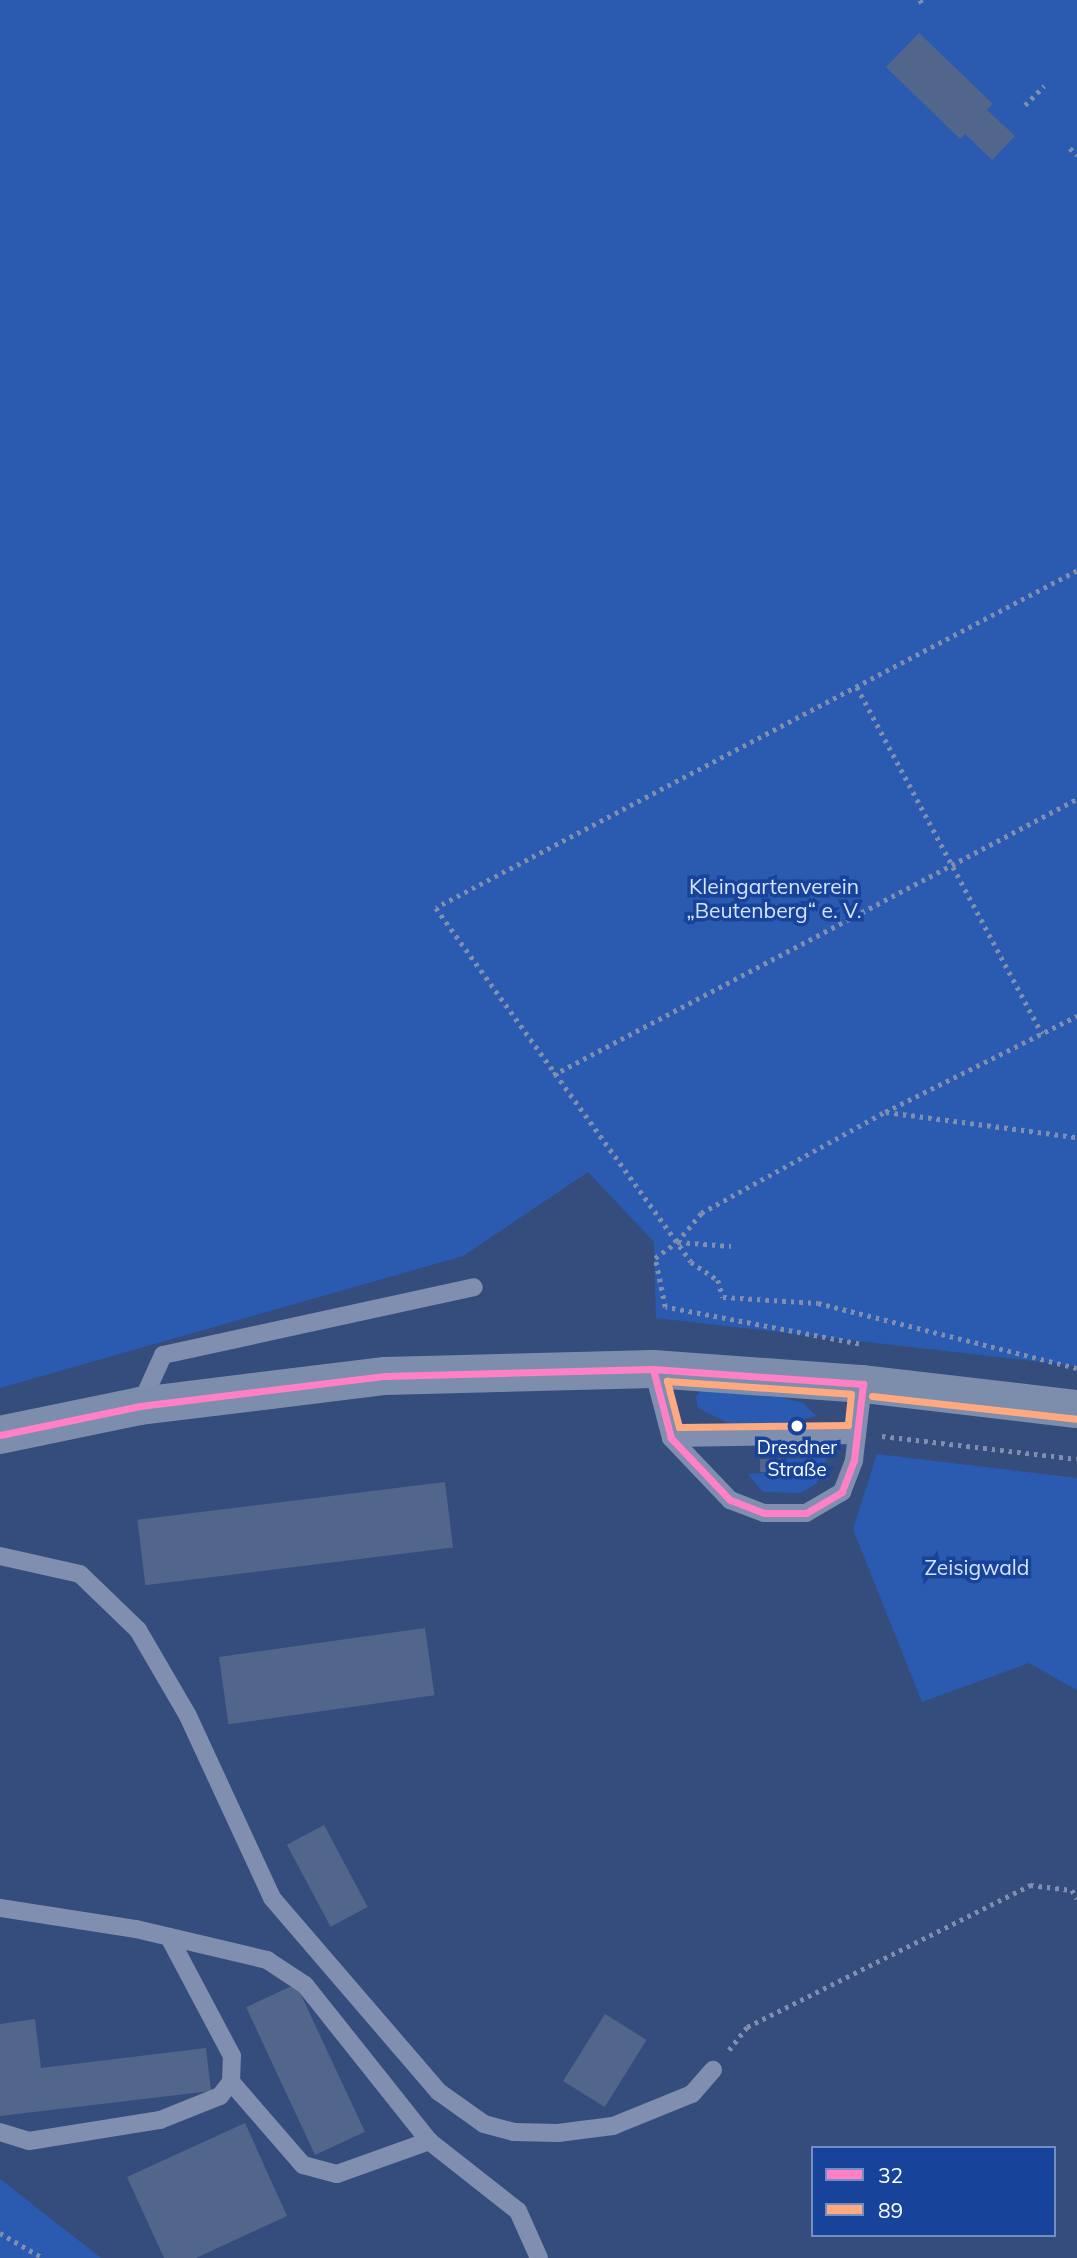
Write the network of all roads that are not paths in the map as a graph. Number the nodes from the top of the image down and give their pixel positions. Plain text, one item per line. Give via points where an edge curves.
1 (474, 1287) dead end
2 (653, 1369) junction
3 (863, 1384) junction
4 (139, 1406) junction
5 (1077, 1409) edge
6 (0, 1435) edge
7 (857, 1435) junction
8 (671, 1438) junction
9 (0, 1556) edge
10 (0, 1908) edge
11 (169, 1937) junction
12 (713, 2070) road end
13 (231, 2082) junction
14 (0, 2132) edge
15 (429, 2141) junction
16 (539, 2258) edge

1 - 4 lane via 163,1355
2 - 3 main road
2 - 4 main road via 385,1376
2 - 8 lane
3 - 5 main road
3 - 7 lane
4 - 6 main road
7 - 8 lane
7 - 8 lane via 842,1492 806,1513 764,1513 730,1500
9 - 12 lane via 80,1574 138,1630 188,1717 272,1898 439,2092 484,2124 514,2132 558,2133 613,2126 692,2094
10 - 11 lane
11 - 13 lane via 232,2056
11 - 15 lane via 267,1960 305,1984
13 - 14 lane via 220,2096 160,2120 29,2141
13 - 15 lane via 303,2165 337,2174
15 - 16 lane via 518,2211

